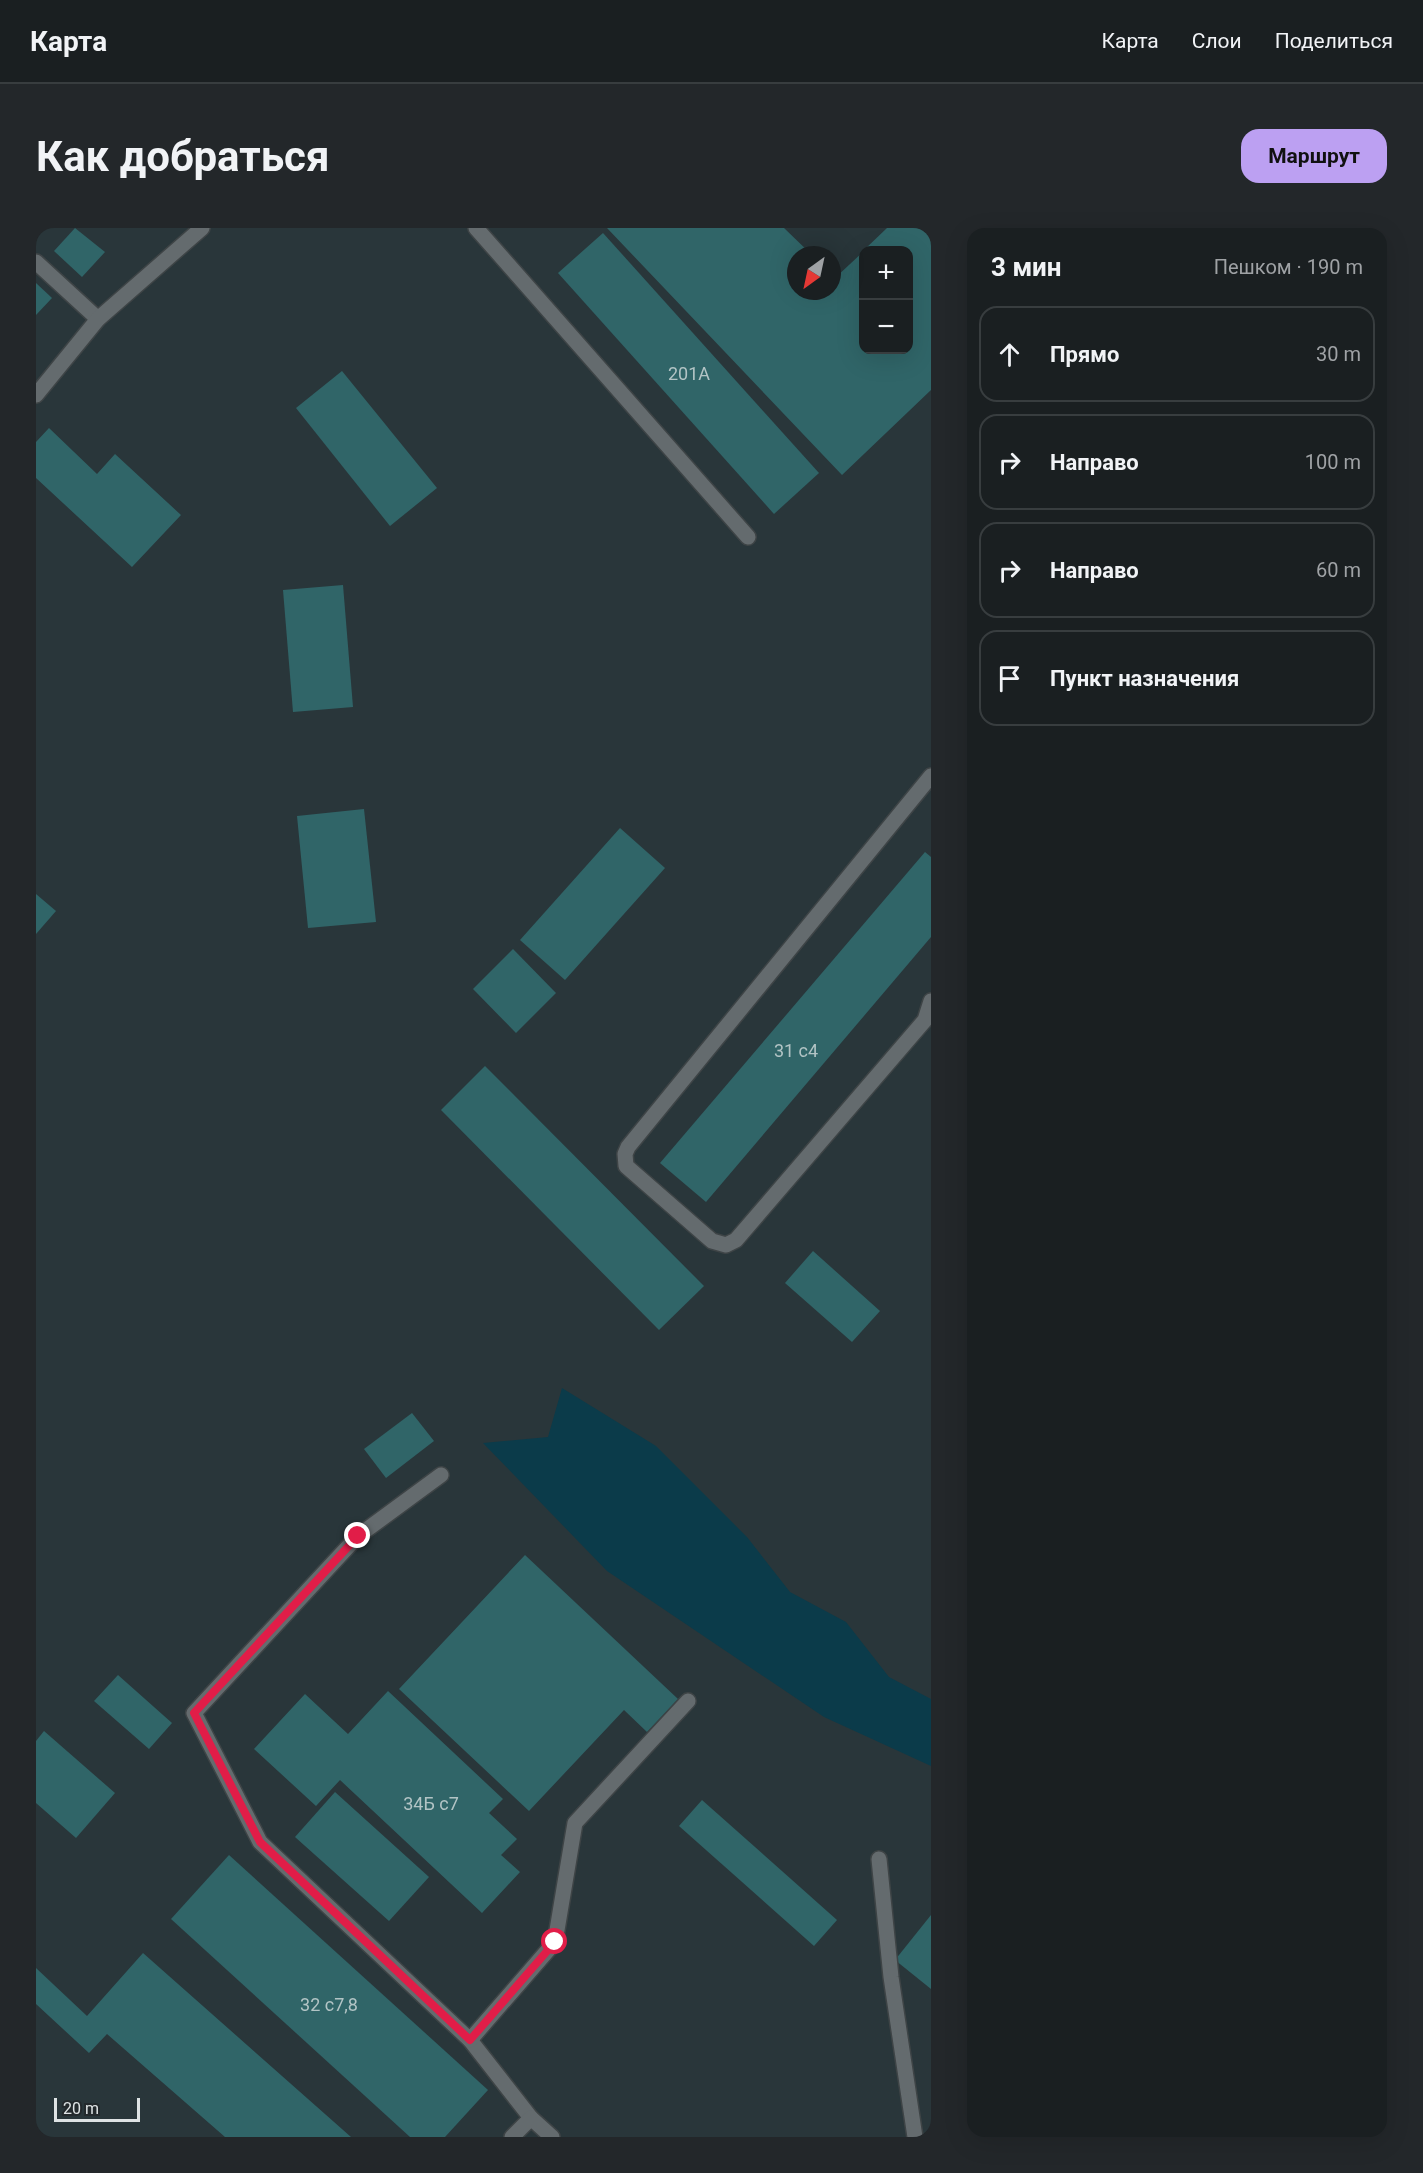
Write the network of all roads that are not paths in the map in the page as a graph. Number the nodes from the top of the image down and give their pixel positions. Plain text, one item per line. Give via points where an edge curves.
1 (202, 228) edge
2 (476, 228) edge
3 (36, 262) edge
4 (98, 319) junction
5 (36, 395) edge
6 (748, 537) dead end
7 (931, 776) edge
8 (931, 1001) edge
9 (441, 1475) dead end
10 (687, 1701) dead end
11 (879, 1859) dead end
12 (470, 2040) junction
13 (531, 2118) junction
14 (512, 2137) edge
15 (552, 2137) edge
16 (915, 2137) edge

1 - 4 street
2 - 6 street
3 - 4 street
4 - 5 street
7 - 8 street via 628,1148 626,1166 712,1241 726,1245 736,1240 925,1020
9 - 12 street via 358,1536 194,1713 260,1842
10 - 12 street via 575,1823 555,1942
11 - 16 street via 891,1977
12 - 13 street
13 - 14 street
13 - 15 street

